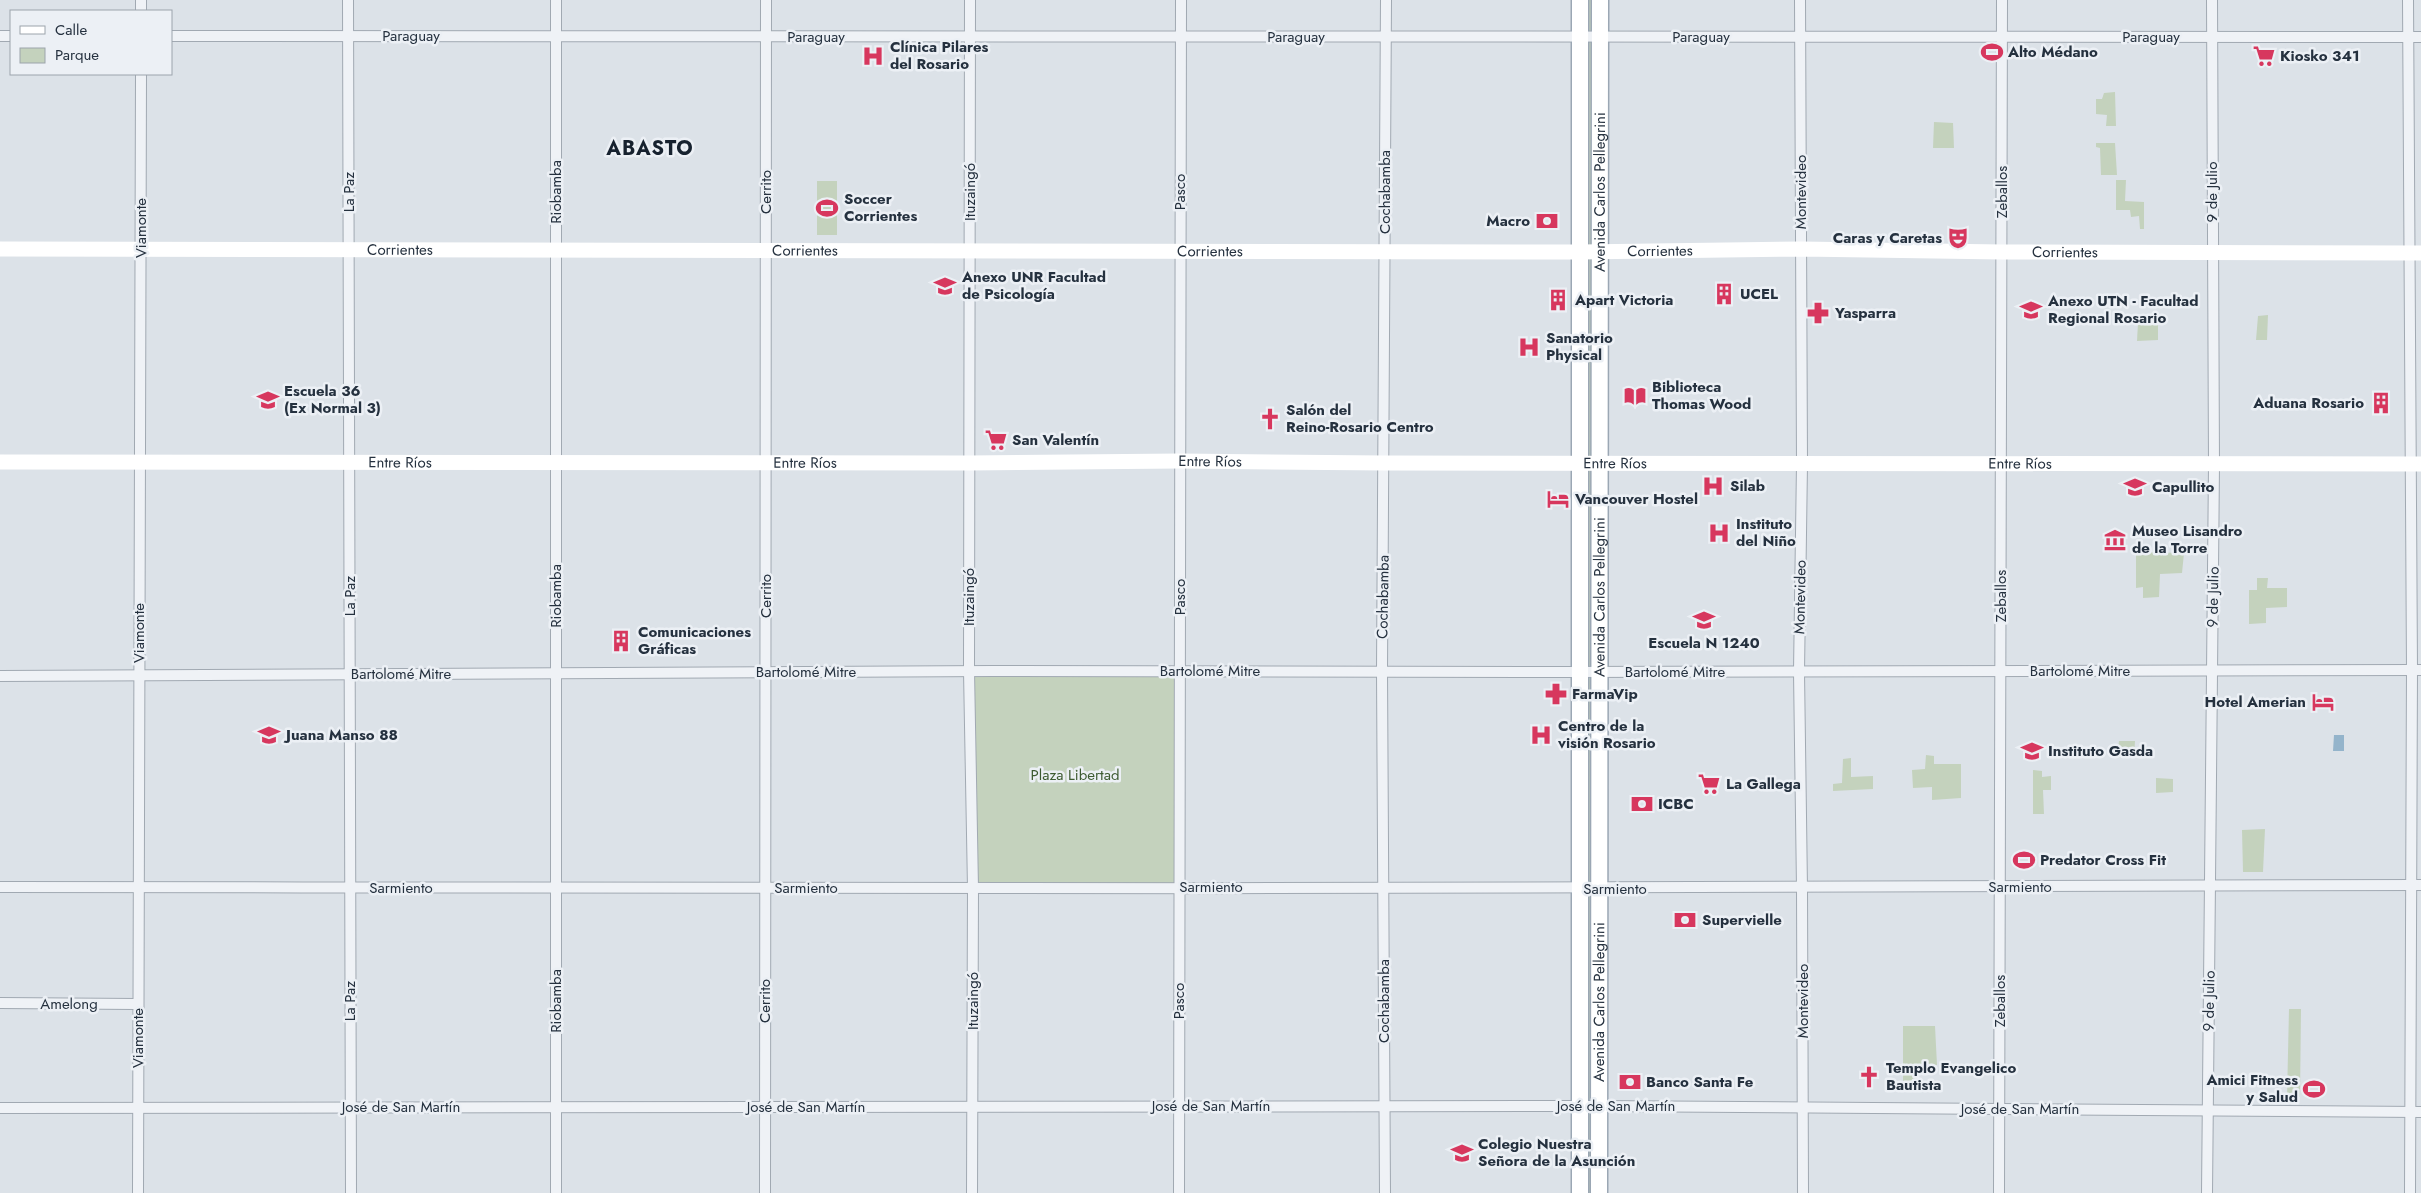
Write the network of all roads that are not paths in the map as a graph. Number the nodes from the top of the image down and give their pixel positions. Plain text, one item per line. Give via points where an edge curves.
1 (348, 0) edge
2 (556, 0) edge
3 (766, 0) edge
4 (970, 0) edge
5 (1180, 0) edge
6 (1386, 0) edge
7 (1580, 0) edge
8 (1600, 0) edge
9 (1800, 0) edge
10 (2002, 0) edge
11 (2212, 0) edge
12 (2408, 0) edge
13 (172, 36) edge
14 (348, 36) junction
15 (556, 36) junction
16 (766, 36) junction
17 (969, 36) junction
18 (1180, 37) junction
19 (1386, 37) junction
20 (1580, 37) junction
21 (1600, 37) junction
22 (1800, 37) junction
23 (2002, 37) junction
24 (2212, 37) junction
25 (2408, 37) junction
26 (2421, 37) edge
27 (141, 75) edge
28 (141, 248) junction
29 (0, 249) edge
30 (349, 249) junction
31 (556, 249) junction
32 (1801, 249) junction
33 (766, 250) junction
34 (970, 250) junction
35 (1180, 250) junction
36 (1385, 251) junction
37 (1600, 251) junction
38 (1580, 252) junction
39 (2002, 252) junction
40 (2213, 253) junction
41 (2415, 253) edge
42 (1180, 461) junction
43 (0, 462) edge
44 (140, 462) junction
45 (349, 462) junction
46 (556, 462) junction
47 (766, 462) junction
48 (970, 463) junction
49 (1384, 463) junction
50 (1580, 464) junction
51 (1600, 464) junction
52 (1802, 464) junction
53 (2001, 464) junction
54 (2416, 464) edge
55 (2214, 465) junction
56 (2212, 670) junction
57 (2416, 670) edge
58 (969, 671) junction
59 (1180, 671) junction
60 (2000, 671) junction
61 (766, 672) junction
62 (1382, 672) junction
63 (1580, 672) junction
64 (1600, 672) junction
65 (1799, 672) junction
66 (556, 673) junction
67 (350, 674) junction
68 (139, 675) junction
69 (0, 676) edge
70 (2416, 885) edge
71 (2210, 886) junction
72 (1179, 887) junction
73 (2000, 887) junction
74 (0, 888) edge
75 (137, 888) junction
76 (350, 888) junction
77 (556, 888) junction
78 (766, 888) junction
79 (973, 888) junction
80 (1384, 888) junction
81 (1802, 888) junction
82 (1580, 889) junction
83 (1599, 889) junction
84 (0, 1003) edge
85 (138, 1004) junction
86 (1179, 1106) junction
87 (1385, 1106) junction
88 (1580, 1106) junction
89 (1599, 1106) junction
90 (556, 1107) junction
91 (765, 1107) junction
92 (973, 1107) junction
93 (0, 1108) edge
94 (138, 1108) junction
95 (350, 1108) junction
96 (1803, 1108) junction
97 (1999, 1109) junction
98 (2208, 1110) junction
99 (2410, 1112) junction
100 (2421, 1112) edge
101 (138, 1193) edge
102 (350, 1193) edge
103 (556, 1193) edge
104 (765, 1193) edge
105 (972, 1193) edge
106 (1179, 1193) edge
107 (1385, 1193) edge
108 (1580, 1193) edge
109 (1599, 1193) edge
110 (1803, 1193) edge
111 (1999, 1193) edge
112 (2207, 1193) edge
113 (2410, 1193) edge

1 - 14 street, La Paz
2 - 15 street, Riobamba
3 - 16 street, Cerrito
4 - 17 street, Ituzaingó
5 - 18 street, Pasco
6 - 19 street, Cochabamba
7 - 20 main road, Avenida Carlos Pellegrini
8 - 21 main road, Avenida Carlos Pellegrini
9 - 22 street, Montevideo
10 - 23 street, Zeballos
11 - 24 street, 9 de Julio
12 - 25 street
13 - 14 street, Paraguay
14 - 15 street, Paraguay
14 - 30 street, La Paz
15 - 16 street, Paraguay
15 - 31 street, Riobamba
16 - 17 street, Paraguay
16 - 33 street, Cerrito
17 - 18 street, Paraguay
17 - 34 street, Ituzaingó
18 - 19 street, Paraguay
18 - 35 street, Pasco
19 - 20 street, Paraguay
19 - 36 street, Cochabamba
20 - 21 street, Paraguay
20 - 38 main road, Avenida Carlos Pellegrini
21 - 22 street, Paraguay
21 - 37 main road, Avenida Carlos Pellegrini
22 - 23 street, Paraguay
22 - 32 street, Montevideo
23 - 24 street, Paraguay
23 - 39 street, Zeballos
24 - 25 street, Paraguay
24 - 40 street, 9 de Julio
25 - 26 street, Paraguay
25 - 41 street
27 - 28 street, Viamonte
28 - 29 main road, Corrientes
28 - 30 main road, Corrientes
28 - 44 street, Viamonte
30 - 31 main road, Corrientes
30 - 45 street, La Paz
31 - 33 main road, Corrientes
31 - 46 street, Riobamba
32 - 37 main road, Corrientes
32 - 39 main road, Corrientes
32 - 52 street, Montevideo
33 - 34 main road, Corrientes
33 - 47 street, Cerrito
34 - 35 main road, Corrientes
34 - 48 street, Ituzaingó
35 - 36 main road, Corrientes
35 - 42 street, Pasco
36 - 38 main road, Corrientes
36 - 49 street, Cochabamba
37 - 38 main road, Corrientes
37 - 51 main road, Avenida Carlos Pellegrini
38 - 50 main road, Avenida Carlos Pellegrini
39 - 40 main road, Corrientes
39 - 53 street, Zeballos
40 - 41 main road, Corrientes
40 - 55 street, 9 de Julio
41 - 54 street
42 - 48 main road, Entre Ríos
42 - 49 main road, Entre Ríos
42 - 59 street, Pasco
43 - 44 main road, Entre Ríos
44 - 45 main road, Entre Ríos
44 - 68 street, Viamonte
45 - 46 main road, Entre Ríos
45 - 67 street, La Paz
46 - 47 main road, Entre Ríos
46 - 66 street, Riobamba
47 - 48 main road, Entre Ríos
47 - 61 street, Cerrito
48 - 58 street, Ituzaingó
49 - 50 main road, Entre Ríos
49 - 62 street, Cochabamba
50 - 51 main road, Entre Ríos
50 - 63 main road, Avenida Carlos Pellegrini
51 - 52 main road, Entre Ríos
51 - 64 main road, Avenida Carlos Pellegrini
52 - 53 main road, Entre Ríos
52 - 65 street, Montevideo
53 - 55 main road, Entre Ríos
53 - 60 street, Zeballos
54 - 55 main road, Entre Ríos
54 - 57 street
55 - 56 street, 9 de Julio
56 - 57 street, Bartolomé Mitre
56 - 60 street, Bartolomé Mitre
56 - 71 street, 9 de Julio
57 - 70 street
58 - 59 street, Bartolomé Mitre
58 - 61 street, Bartolomé Mitre
58 - 79 street, Ituzaingó
59 - 62 street, Bartolomé Mitre
59 - 72 street, Pasco
60 - 65 street, Bartolomé Mitre
60 - 73 street, Zeballos
61 - 66 street, Bartolomé Mitre
61 - 78 street, Cerrito
62 - 63 street, Bartolomé Mitre
62 - 80 street, Cochabamba
63 - 64 street, Bartolomé Mitre
63 - 82 main road, Avenida Carlos Pellegrini
64 - 65 street, Bartolomé Mitre
64 - 83 main road, Avenida Carlos Pellegrini
65 - 81 street, Montevideo
66 - 67 street, Bartolomé Mitre
66 - 77 street, Riobamba
67 - 68 street, Bartolomé Mitre
67 - 76 street, La Paz
68 - 69 street, Bartolomé Mitre
68 - 75 street, Viamonte
70 - 71 street, Sarmiento
70 - 99 street
71 - 73 street, Sarmiento
71 - 98 street, 9 de Julio
72 - 79 street, Sarmiento
72 - 80 street, Sarmiento
72 - 86 street, Pasco
73 - 81 street, Sarmiento
73 - 97 street, Zeballos
74 - 75 street, Sarmiento
75 - 76 street, Sarmiento
75 - 85 street, Viamonte
76 - 77 street, Sarmiento
76 - 95 street, La Paz
77 - 78 street, Sarmiento
77 - 90 street, Riobamba
78 - 79 street, Sarmiento
78 - 91 street, Cerrito
79 - 92 street, Ituzaingó
80 - 82 street, Sarmiento
80 - 87 street, Cochabamba
81 - 83 street, Sarmiento
81 - 96 street, Montevideo
82 - 83 street, Sarmiento
82 - 88 main road, Avenida Carlos Pellegrini
83 - 89 main road, Avenida Carlos Pellegrini
84 - 85 street, Amelong
85 - 94 street, Viamonte
86 - 87 street, José de San Martín
86 - 92 street, José de San Martín
86 - 106 street, Pasco
87 - 88 street, José de San Martín
87 - 107 street, Cochabamba
88 - 89 street, José de San Martín
88 - 108 main road, Avenida Carlos Pellegrini
89 - 96 street, José de San Martín
89 - 109 main road, Avenida Carlos Pellegrini
90 - 91 street, José de San Martín
90 - 95 street, José de San Martín
90 - 103 street, Riobamba
91 - 92 street, José de San Martín
91 - 104 street, Cerrito
92 - 105 street, Ituzaingó
93 - 94 street, José de San Martín
94 - 95 street, José de San Martín
94 - 101 street, Viamonte
95 - 102 street, La Paz
96 - 97 street, José de San Martín
96 - 110 street, Montevideo
97 - 98 street, José de San Martín
97 - 111 street, Zeballos
98 - 99 street, José de San Martín
98 - 112 street, 9 de Julio
99 - 100 street, José de San Martín
99 - 113 street

